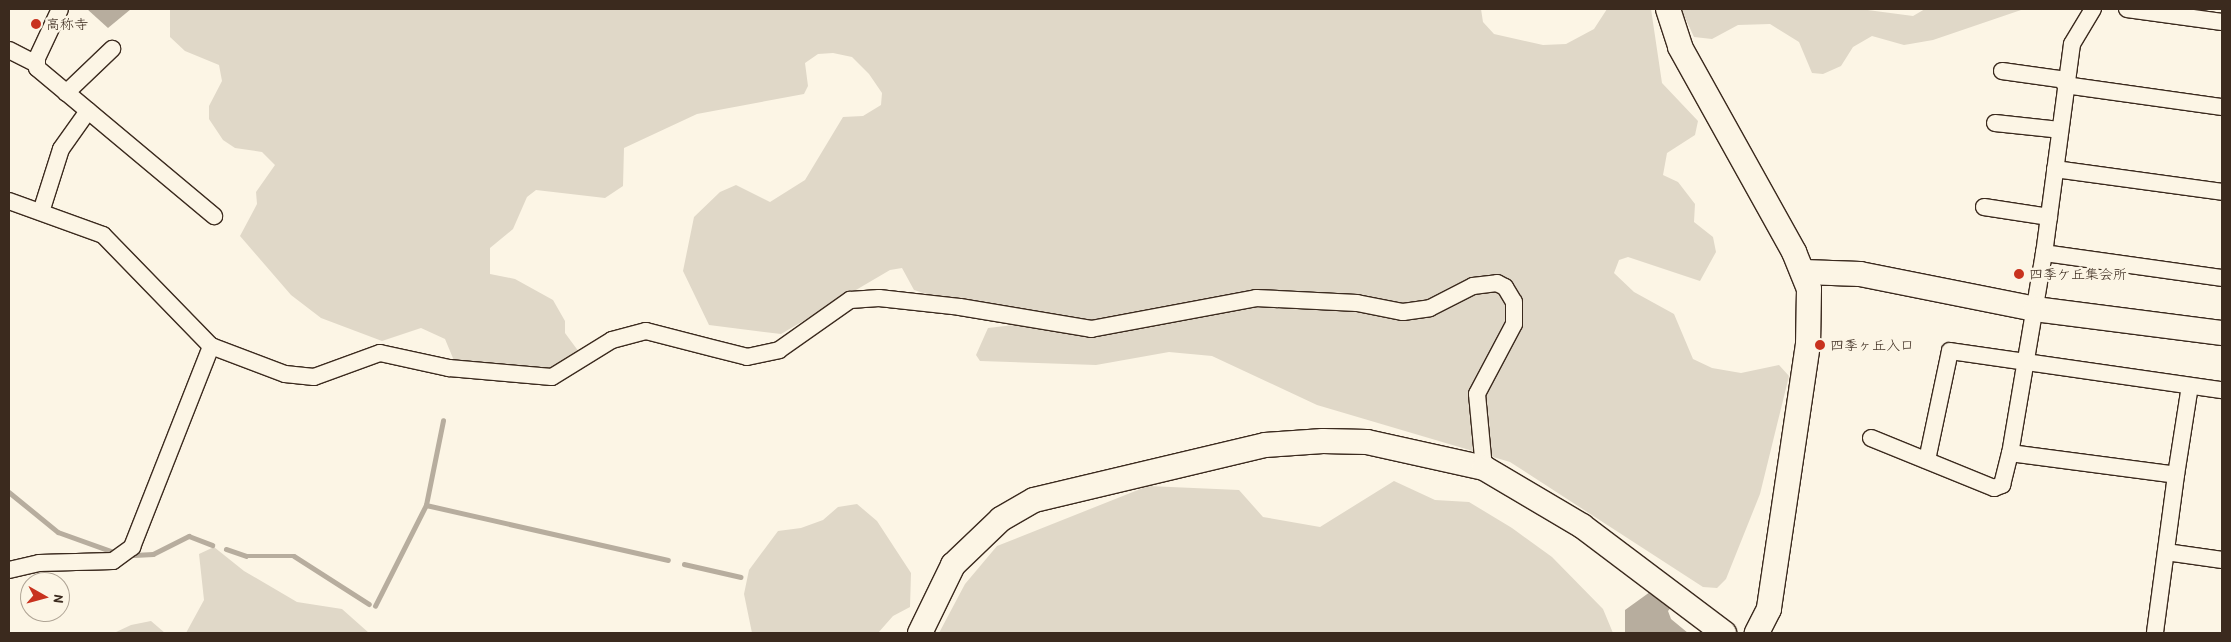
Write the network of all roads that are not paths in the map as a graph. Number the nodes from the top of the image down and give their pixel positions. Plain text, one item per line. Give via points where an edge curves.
1 (60, 9) edge
2 (1668, 9) edge
3 (2093, 9) edge
4 (2127, 9) edge
5 (2131, 9) edge
6 (2222, 22) edge
7 (112, 49) dead end
8 (9, 50) edge
9 (36, 64) junction
10 (2002, 71) dead end
11 (2066, 82) junction
12 (66, 93) junction
13 (2222, 108) edge
14 (88, 111) junction
15 (1995, 123) dead end
16 (2060, 130) junction
17 (2055, 169) junction
18 (2222, 192) edge
19 (9, 201) edge
20 (1984, 207) dead end
21 (41, 212) junction
22 (214, 216) dead end
23 (2048, 217) junction
24 (2044, 253) junction
25 (1804, 272) junction
26 (2222, 278) edge
27 (2035, 309) junction
28 (2222, 333) edge
29 (211, 346) junction
30 (2027, 364) junction
31 (2190, 386) junction
32 (2222, 390) edge
33 (1871, 438) dead end
34 (2010, 453) junction
35 (1926, 460) junction
36 (1484, 468) junction
37 (2176, 475) junction
38 (2166, 552) junction
39 (2222, 560) edge
40 (9, 570) edge
41 (920, 633) edge
42 (1724, 633) edge
43 (1757, 633) edge
44 (2155, 633) edge

1 - 9 street
2 - 25 street via 1680,46
3 - 11 street via 2072,44
4 - 5 street
5 - 6 street
7 - 12 street
8 - 9 street
9 - 12 street
10 - 11 street
11 - 13 street
11 - 16 street
12 - 14 street
14 - 21 street via 62,149
14 - 22 street
15 - 16 street
16 - 17 street
17 - 18 street
17 - 23 street
19 - 21 street
20 - 23 street
21 - 29 street via 103,235
23 - 24 street
24 - 26 street
24 - 27 street
25 - 27 street via 1860,274
25 - 43 street via 1810,306 1808,344 1769,609
27 - 28 street
27 - 30 street
29 - 36 street via 285,374 314,377 380,354 449,368 552,377 612,340 635,332 682,338 723,354 747,357 772,352 850,300 879,298 960,307 1091,329 1256,298 1357,303 1403,312 1430,308 1486,281 1505,287 1514,302 1514,324 1477,394
29 - 40 street via 132,546 112,561 39,563
30 - 31 street
30 - 34 street
30 - 35 street via 1950,351
31 - 32 street
31 - 37 street
33 - 35 street
34 - 35 street via 2002,485 1994,488
34 - 37 street
36 - 41 street via 1367,442 1323,441 1265,444 1070,488 1034,500 1001,519 975,543 953,565
36 - 42 street via 1582,526
37 - 38 street
38 - 39 street
38 - 44 street

